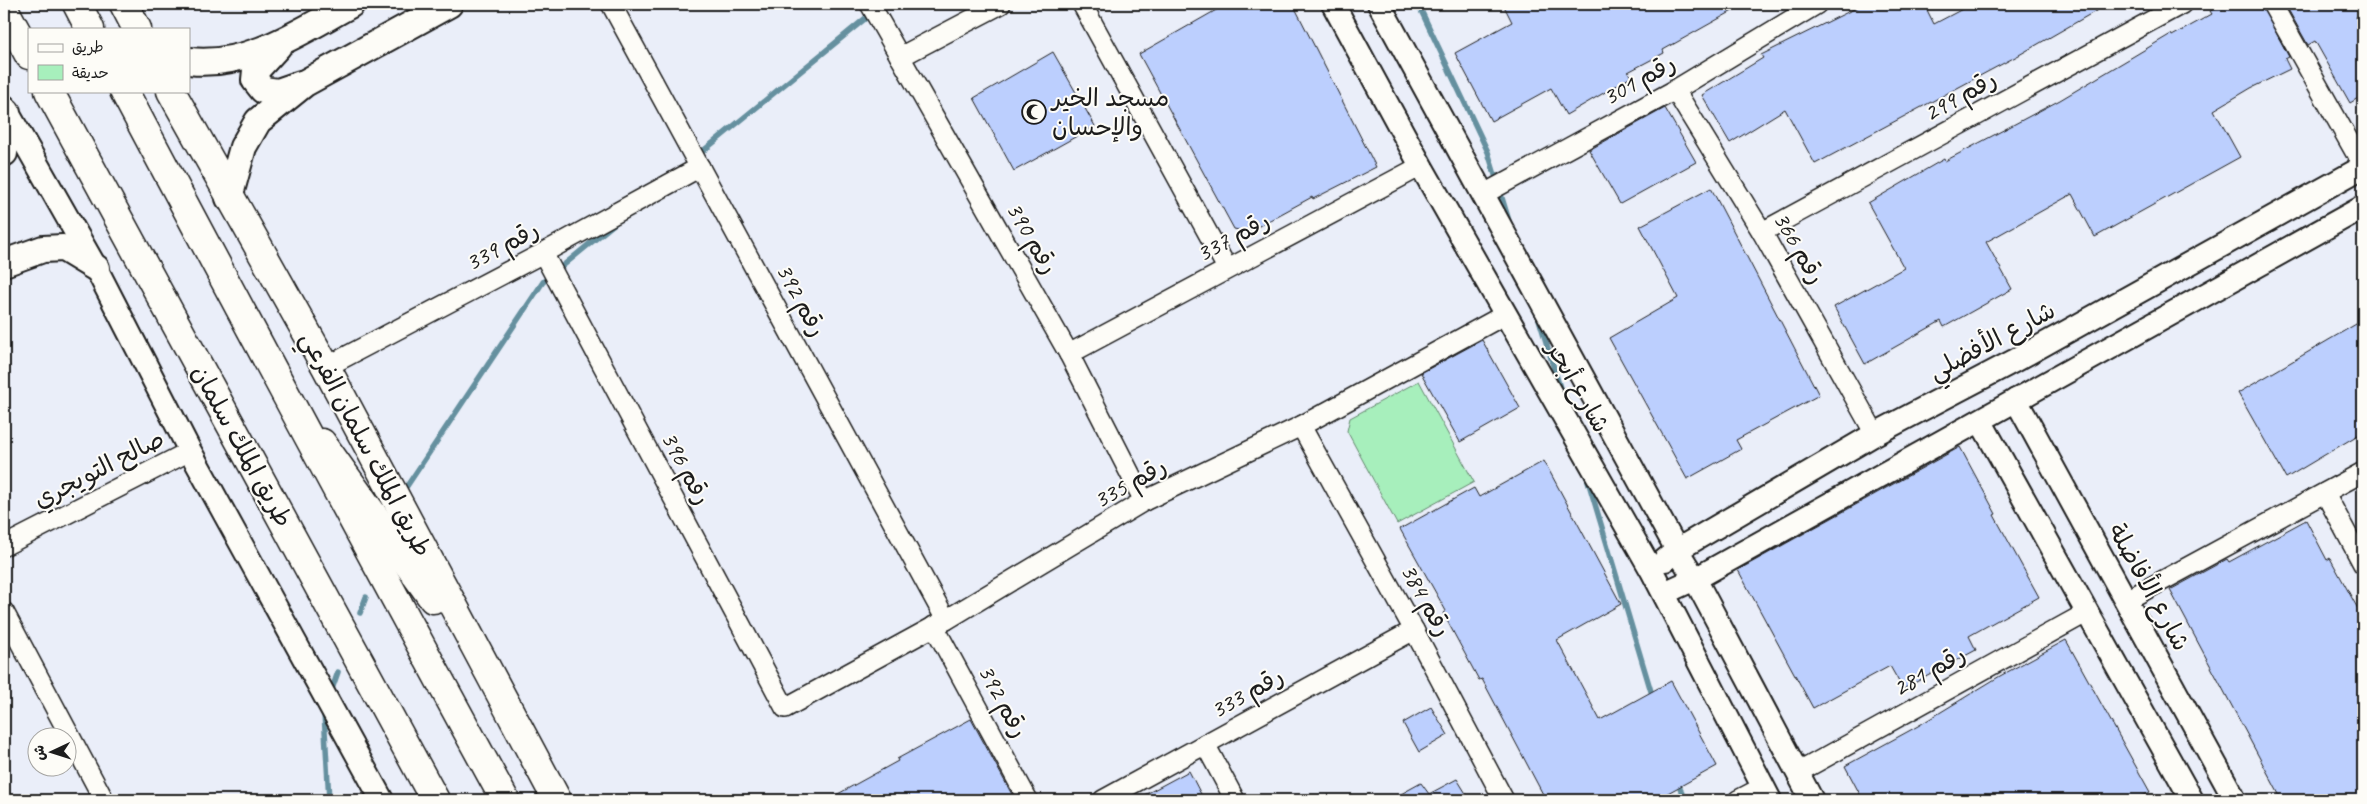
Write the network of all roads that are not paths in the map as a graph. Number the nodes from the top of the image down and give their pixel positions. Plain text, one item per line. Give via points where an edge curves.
1 (77, 4) edge
2 (124, 4) edge
3 (351, 4) edge
4 (449, 4) edge
5 (611, 4) edge
6 (870, 4) edge
7 (1001, 4) edge
8 (1082, 4) edge
9 (1333, 4) edge
10 (1380, 4) edge
11 (1817, 4) edge
12 (2182, 4) edge
13 (2272, 4) edge
14 (4, 9) edge
15 (89, 28) edge
16 (136, 28) edge
17 (282, 42) junction
18 (28, 52) edge
19 (900, 57) junction
20 (190, 61) edge
21 (305, 83) junction
22 (1675, 90) junction
23 (50, 92) edge
24 (125, 92) edge
25 (172, 92) edge
26 (5, 109) edge
27 (4, 153) edge
28 (1421, 166) junction
29 (700, 167) junction
30 (2363, 167) edge
31 (1482, 195) junction
32 (229, 198) junction
33 (2363, 207) edge
34 (1762, 232) junction
35 (543, 253) junction
36 (4, 263) edge
37 (96, 268) junction
38 (1227, 268) junction
39 (1506, 314) junction
40 (1069, 354) junction
41 (326, 367) junction
42 (287, 395) junction
43 (2016, 400) junction
44 (1981, 422) junction
45 (1301, 426) junction
46 (1875, 434) junction
47 (190, 451) junction
48 (2363, 472) edge
49 (2325, 493) junction
50 (1144, 501) junction
51 (4, 546) edge
52 (1677, 550) junction
53 (2363, 564) edge
54 (1652, 572) junction
55 (1695, 579) junction
56 (1664, 593) junction
57 (2125, 601) junction
58 (4, 612) edge
59 (2086, 613) junction
60 (940, 623) junction
61 (1414, 630) junction
62 (496, 687) junction
63 (785, 708) joint
64 (1205, 744) junction
65 (1797, 773) junction
66 (1766, 794) edge
67 (104, 800) edge
68 (382, 800) edge
69 (435, 800) edge
70 (505, 800) edge
71 (556, 800) edge
72 (1028, 800) edge
73 (1103, 800) edge
74 (1235, 800) edge
75 (1504, 800) edge
76 (1738, 800) edge
77 (1812, 800) edge
78 (2192, 800) edge
79 (2235, 800) edge

1 - 15 main road
2 - 16 main road
3 - 17 main road
4 - 21 main road
5 - 29 street, رقم 392
6 - 19 street, رقم 390
7 - 19 street
8 - 38 street
9 - 28 street, شارع أبحر
10 - 31 street, شارع أبحر
11 - 22 street, رقم 301
12 - 34 street, رقم 299
13 - 30 street
14 - 18 main road
17 - 20 main road via 237,59
17 - 21 main road via 256,70 255,80 263,90 278,92
19 - 40 street, رقم 390
21 - 32 main road via 258,121 244,147
22 - 31 street, رقم 301
22 - 34 street, رقم 366
23 - 69 main road, طريق الملك سلمان
24 - 42 main road
25 - 32 main road, طريق الملك سلمان الفرعي
26 - 27 main road
26 - 37 street
28 - 38 street, رقم 337
28 - 39 street, شارع أبحر
29 - 35 street, رقم 339
29 - 60 street, رقم 392
30 - 46 street, شارع الأفضلي
31 - 52 street, شارع أبحر
32 - 41 main road, طريق الملك سلمان الفرعي
33 - 43 street
34 - 46 street, رقم 366
35 - 41 street, رقم 339
35 - 63 street, رقم 396
36 - 37 main road via 43,249 63,248
37 - 47 street
38 - 40 street, رقم 337
39 - 45 street, رقم 335
39 - 54 street, شارع أبحر
40 - 50 street, رقم 390
41 - 62 main road, طريق الملك سلمان الفرعي
42 - 62 main road
42 - 70 main road via 344,507
43 - 44 street
43 - 57 street, شارع الأفاضلة
44 - 55 street
44 - 59 street
45 - 50 street, رقم 335
45 - 61 street, رقم 384
46 - 52 street, شارع الأفضلي
47 - 51 street, صالح التويجري
47 - 68 street
48 - 49 street
49 - 53 street
49 - 57 street
50 - 60 street, رقم 335
52 - 54 street, شارع الأفضلي
52 - 55 street, شارع أبحر
54 - 56 street, شارع أبحر
55 - 56 street
55 - 65 street, شارع أبحر
56 - 66 street, شارع أبحر
57 - 79 street, شارع الأفاضلة
58 - 67 street
59 - 65 street, رقم 281
59 - 78 street
60 - 63 street, رقم 335
60 - 72 street, رقم 392
61 - 64 street, رقم 333
61 - 75 street, رقم 384
62 - 71 main road, طريق الملك سلمان الفرعي
64 - 73 street, رقم 333
64 - 74 street
65 - 77 street, شارع أبحر
66 - 76 street

